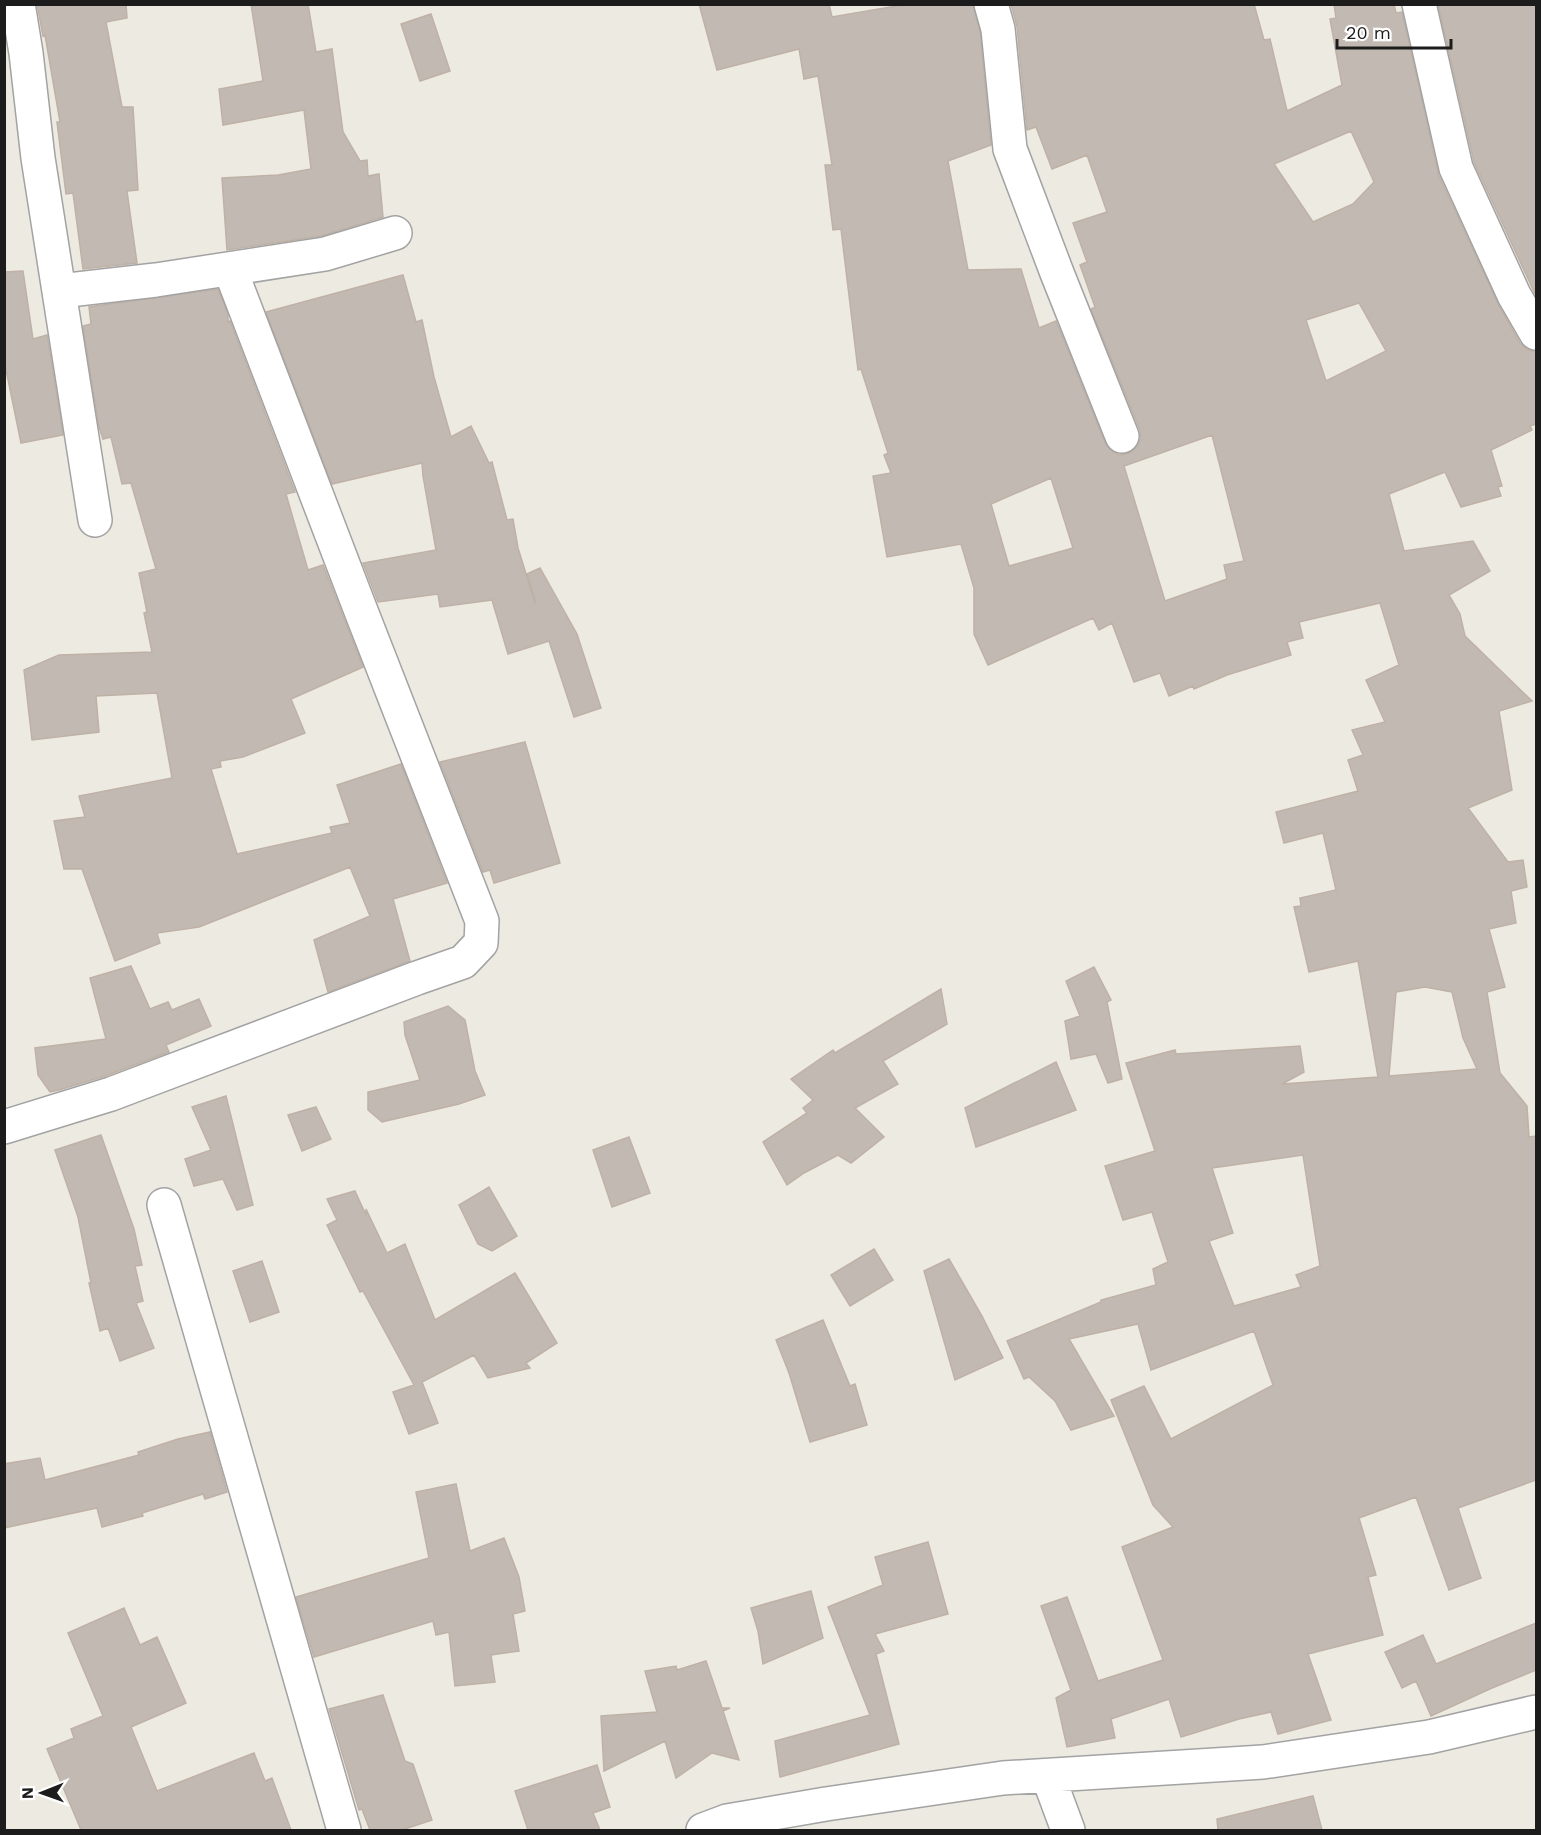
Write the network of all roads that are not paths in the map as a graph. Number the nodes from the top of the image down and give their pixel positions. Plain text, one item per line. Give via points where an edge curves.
1 (18, 4) edge
2 (991, 4) edge
3 (1419, 4) edge
4 (395, 233) dead end
5 (230, 269) junction
6 (60, 291) junction
7 (1536, 333) edge
8 (1122, 436) dead end
9 (95, 520) dead end
10 (4, 1127) edge
11 (164, 1205) dead end
12 (1536, 1712) edge
13 (1048, 1776) junction
14 (344, 1830) edge
15 (703, 1830) edge
16 (1068, 1830) edge

1 - 6 street
2 - 8 street via 998,29 1010,149
3 - 7 street via 1455,168 1514,295
4 - 5 street via 326,254
5 - 6 street
5 - 10 street via 482,921 481,943 464,962 111,1094
6 - 9 street
11 - 14 street
12 - 13 street via 1429,1737 1263,1762
13 - 15 street via 1003,1778 826,1804 727,1821
13 - 16 street

